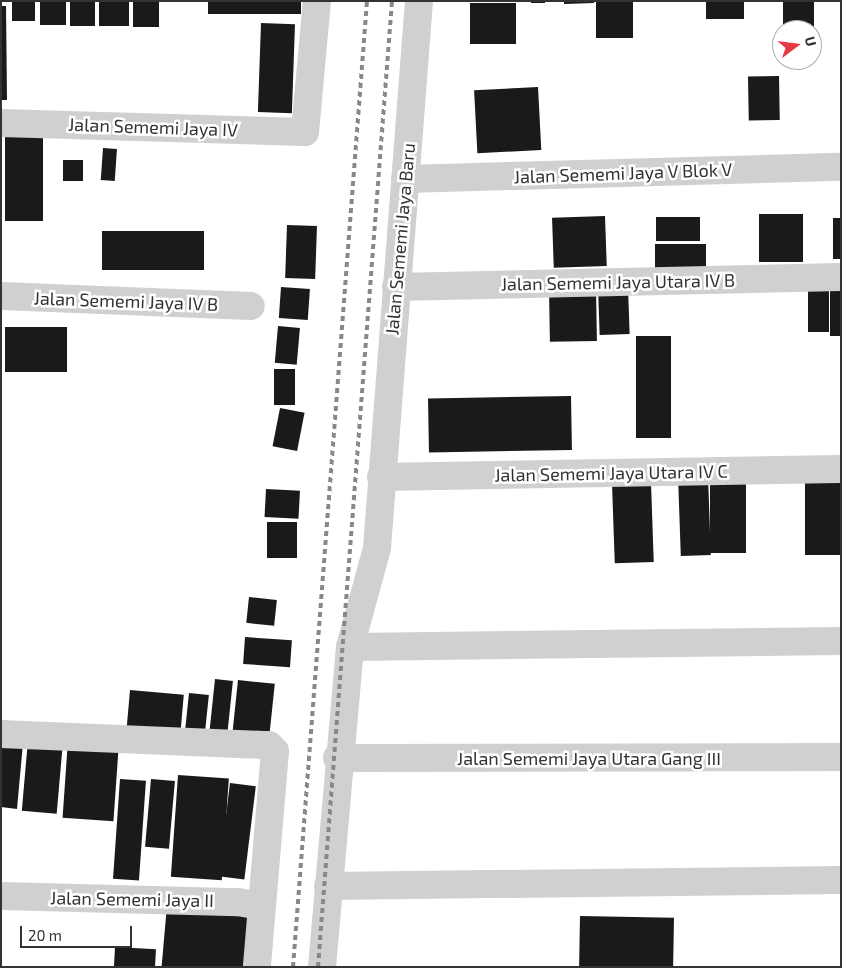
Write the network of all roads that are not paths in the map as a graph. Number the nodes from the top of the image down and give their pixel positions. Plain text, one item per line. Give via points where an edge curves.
1 (317, 1) edge
2 (419, 1) edge
3 (1, 123) edge
4 (841, 167) edge
5 (405, 179) junction
6 (841, 277) edge
7 (396, 287) junction
8 (1, 296) edge
9 (251, 306) dead end
10 (841, 469) edge
11 (381, 477) junction
12 (841, 641) edge
13 (350, 647) junction
14 (1, 734) edge
15 (841, 757) edge
16 (337, 758) junction
17 (841, 880) edge
18 (328, 886) junction
19 (1, 896) edge
20 (261, 906) junction
21 (257, 967) edge
22 (322, 967) edge

1 - 3 street, Jalan Sememi Jaya IV via 305,132
2 - 5 street, Jalan Sememi Jaya Baru
4 - 5 street, Jalan Sememi Jaya V Blok V
5 - 7 street, Jalan Sememi Jaya Baru
6 - 7 street, Jalan Sememi Jaya Utara IV B
7 - 11 street, Jalan Sememi Jaya Baru
8 - 9 street, Jalan Sememi Jaya IV B
10 - 11 street, Jalan Sememi Jaya Utara IV C
11 - 13 street, Jalan Sememi Jaya Baru via 377,548
12 - 13 street
13 - 16 street, Jalan Sememi Jaya Baru
14 - 20 street via 269,744 275,751
15 - 16 street, Jalan Sememi Jaya Utara Gang III
16 - 18 street, Jalan Sememi Jaya Baru
17 - 18 street
18 - 22 street, Jalan Sememi Jaya Baru
19 - 20 street, Jalan Sememi Jaya II via 238,902
20 - 21 street

